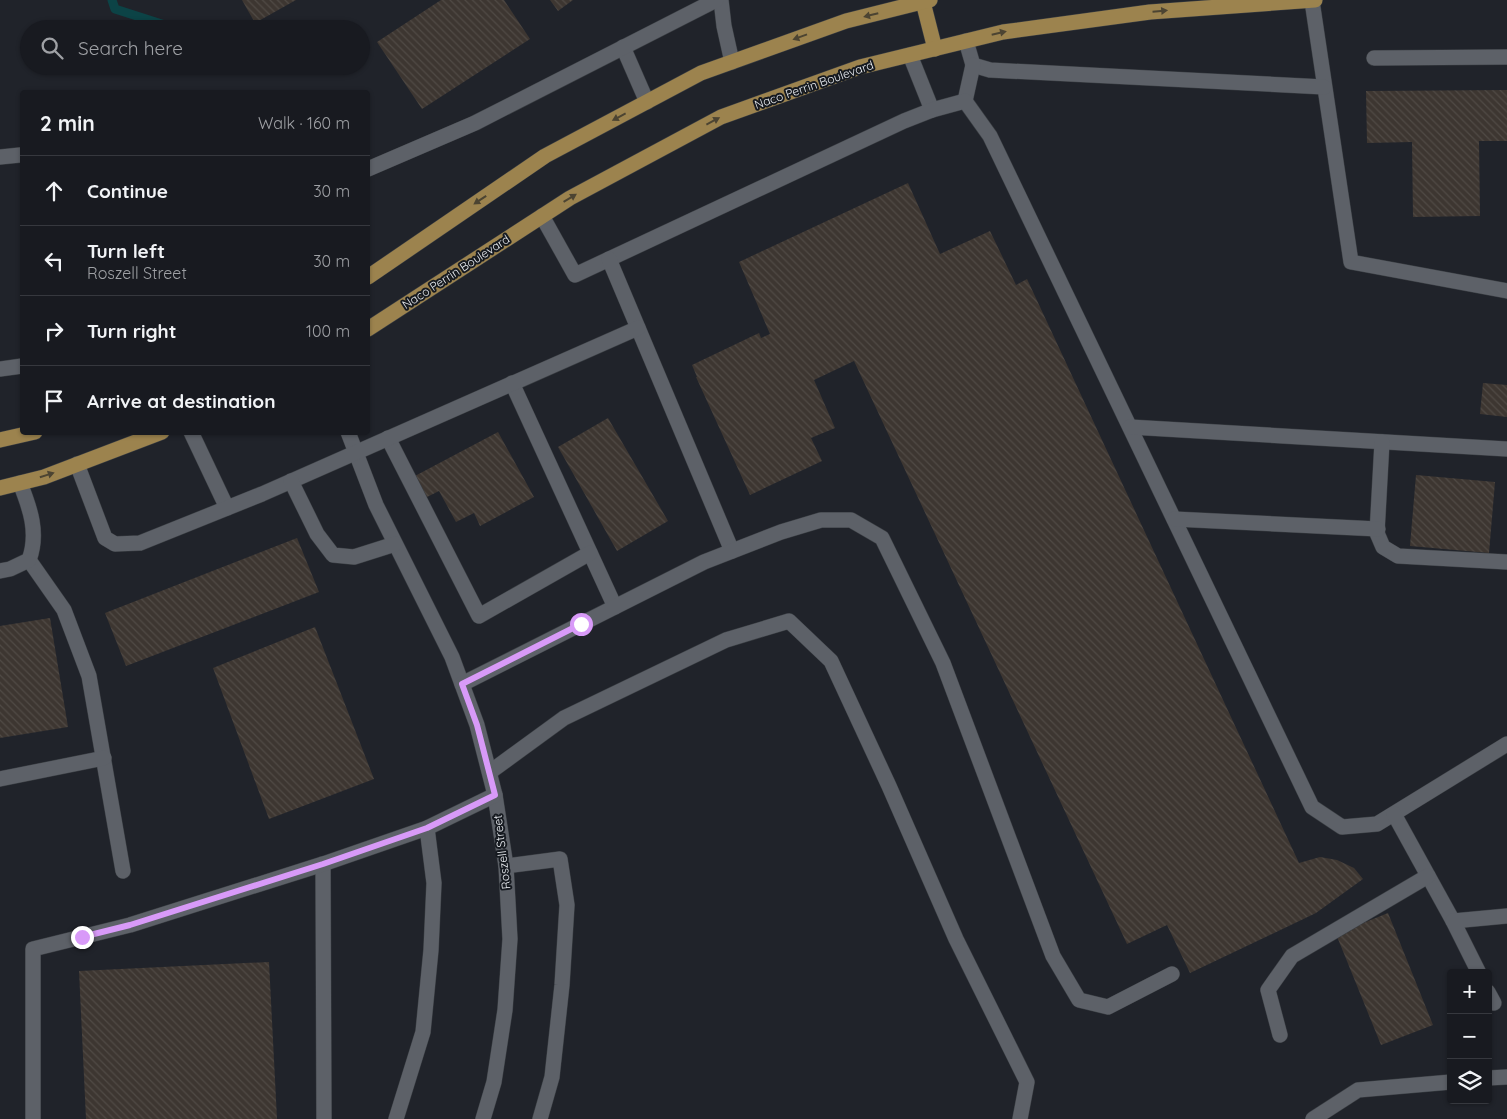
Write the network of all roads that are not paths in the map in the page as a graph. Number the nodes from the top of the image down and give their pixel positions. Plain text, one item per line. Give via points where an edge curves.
1 (716, 0) edge
2 (721, 0) edge
3 (1313, 0) edge
4 (926, 1) edge
5 (893, 4) edge
6 (966, 41) junction
7 (623, 47) junction
8 (934, 49) junction
9 (910, 55) junction
10 (1507, 57) edge
11 (1374, 58) dead end
12 (732, 62) junction
13 (973, 65) junction
14 (1324, 87) junction
15 (965, 101) junction
16 (647, 102) junction
17 (932, 110) junction
18 (20, 155) dead end
19 (0, 157) edge
20 (370, 168) edge
21 (542, 216) junction
22 (609, 259) junction
23 (370, 276) edge
24 (1507, 291) edge
25 (370, 328) edge
26 (638, 328) junction
27 (20, 366) edge
28 (0, 369) edge
29 (512, 383) junction
30 (1130, 427) junction
31 (22, 435) edge
32 (154, 435) edge
33 (192, 435) edge
34 (349, 435) edge
35 (388, 438) junction
36 (0, 440) edge
37 (1382, 442) junction
38 (1507, 449) edge
39 (356, 452) junction
40 (77, 464) junction
41 (291, 481) junction
42 (20, 483) junction
43 (0, 488) edge
44 (227, 508) junction
45 (1174, 519) junction
46 (1378, 529) junction
47 (395, 544) junction
48 (732, 551) junction
49 (590, 553) junction
50 (29, 560) junction
51 (1507, 562) edge
52 (0, 571) edge
53 (615, 607) junction
54 (462, 684) junction
55 (1507, 744) edge
56 (104, 758) junction
57 (490, 772) junction
58 (0, 779) edge
59 (495, 795) junction
60 (1394, 814) junction
61 (427, 828) junction
62 (323, 864) junction
63 (506, 866) junction
64 (124, 871) dead end
65 (1428, 876) junction
66 (1507, 916) edge
67 (1453, 921) junction
68 (1477, 969) edge
69 (1172, 974) dead end
70 (1280, 1035) dead end
71 (1507, 1077) edge
72 (1492, 1078) edge
73 (1447, 1082) edge
74 (33, 1119) edge
75 (324, 1119) edge
76 (396, 1119) edge
77 (483, 1119) edge
78 (540, 1119) edge
79 (1020, 1119) edge
80 (1313, 1119) edge

1 - 7 street
2 - 12 street
6 -> 3 main road, Naco Perrin Boulevard via 1003,32 1150,12
3 - 14 street
4 - 5 main road
4 - 8 main road
5 -> 12 main road
6 - 8 main road, Naco Perrin Boulevard
6 - 13 street
7 - 16 street
7 - 20 street via 475,123
8 - 9 main road, Naco Perrin Boulevard
9 - 17 street
21 -> 9 main road, Naco Perrin Boulevard via 721,117 860,67
10 - 11 street
12 - 16 main road via 701,73
13 - 14 street via 990,70
13 - 15 street
14 - 24 street via 1351,262
15 - 17 street
15 - 30 street via 990,136
16 -> 23 main road via 545,156
17 - 22 street
18 - 19 street
21 - 22 street via 575,275
21 - 25 main road, Naco Perrin Boulevard
22 - 26 street
26 - 29 street
26 - 48 street
27 - 28 street
29 - 35 street
29 - 49 street
30 - 37 street
30 - 45 street
31 - 36 main road
32 - 40 main road
33 - 44 street
34 - 39 street, Roszell Street
35 - 39 street
35 - 49 street via 479,616
37 - 38 street
37 - 46 street
39 - 41 street
39 - 47 street, Roszell Street
42 -> 40 main road
40 - 44 street via 105,538 116,544 140,543
41 - 44 street
41 - 47 street via 317,534 333,554 354,557
42 - 43 main road
42 - 50 street via 30,510 34,546
45 - 46 street
45 - 60 street via 1312,807 1342,828 1377,824
46 - 51 street via 1383,547 1398,556
47 - 54 street, Roszell Street via 452,657
48 - 53 street
48 - 69 street via 821,520 851,520 882,538 944,663 1053,956 1079,1000 1108,1006
49 - 53 street
50 - 52 street
50 - 56 street via 64,610 86,668
53 - 54 street
54 - 57 street, Roszell Street
55 - 60 street
56 - 58 street
56 - 64 street
57 - 59 street, Roszell Street
57 - 79 street via 564,718 726,640 789,621 831,661 956,939 1027,1082
59 - 61 street
59 - 63 street, Roszell Street
60 - 65 street
61 - 62 street
61 - 76 street via 434,883 431,950 422,1032
62 - 74 street via 130,925 33,949
62 - 75 street
63 - 77 street, Roszell Street via 510,938 505,1010 494,1082
63 - 78 street via 560,859 567,905 552,1077
65 - 67 street
65 - 70 street via 1292,956 1268,990
66 - 67 street
67 - 68 street
71 - 72 street
73 - 80 street via 1358,1090

